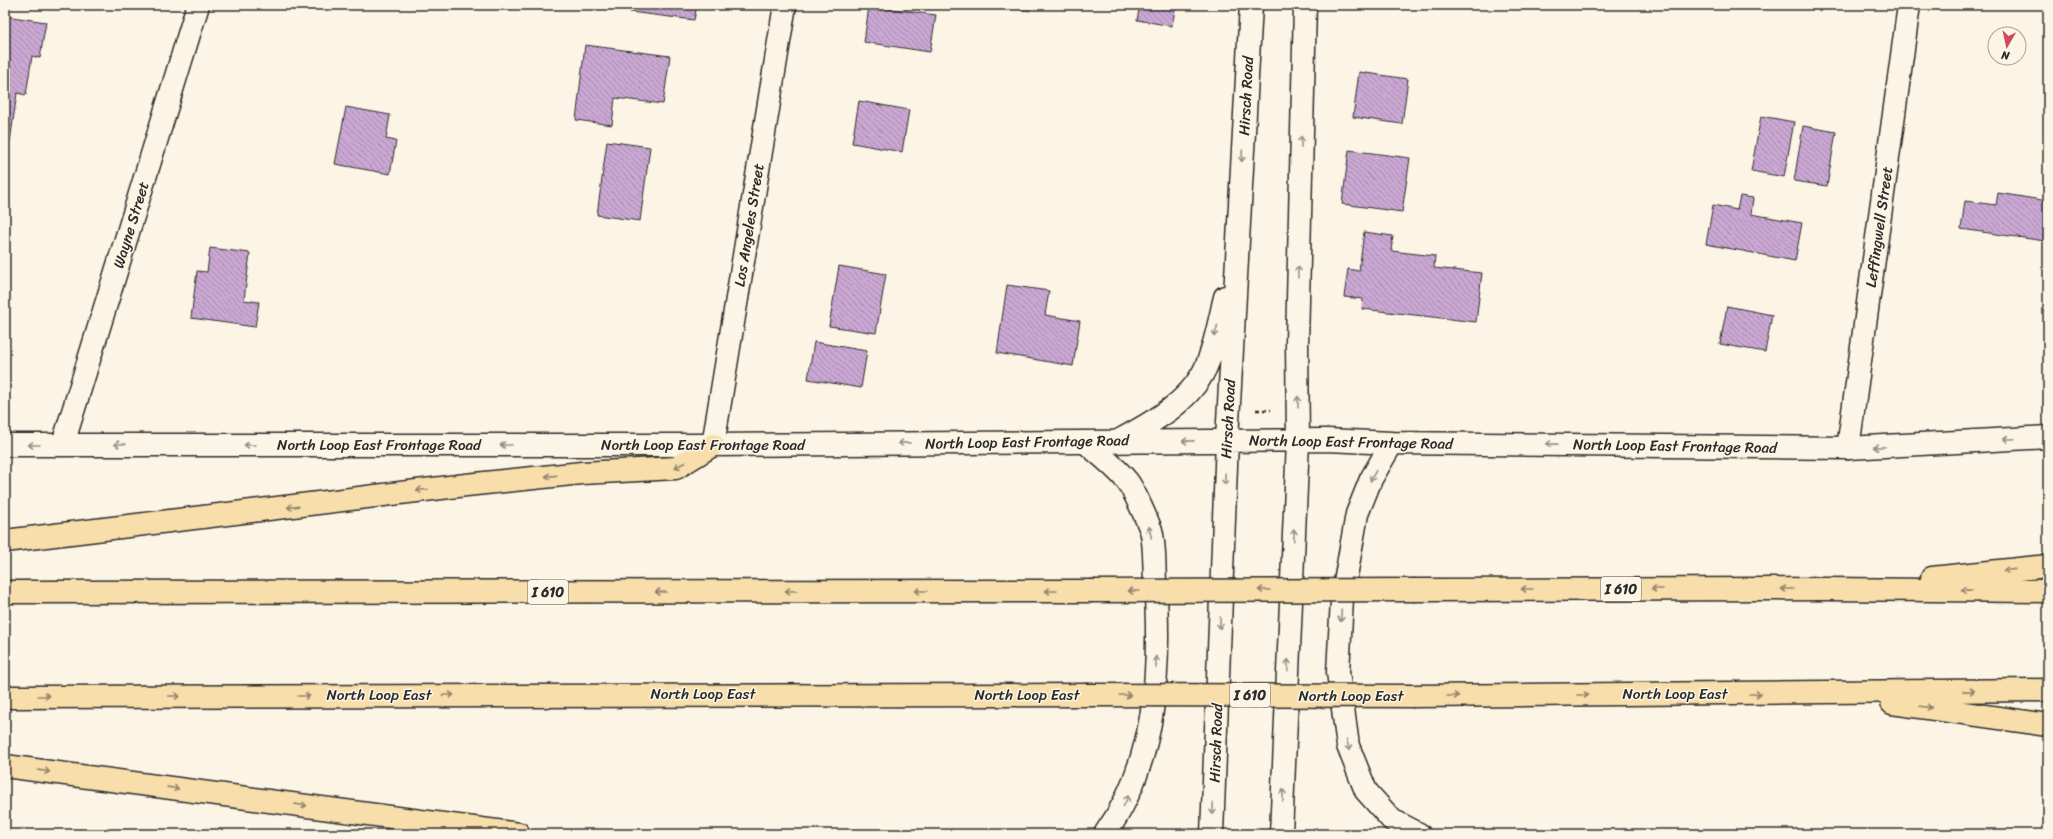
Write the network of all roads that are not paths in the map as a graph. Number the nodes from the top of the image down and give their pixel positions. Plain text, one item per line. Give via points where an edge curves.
1 (198, 5) edge
2 (785, 5) edge
3 (1252, 5) edge
4 (1305, 5) edge
5 (1909, 5) edge
6 (1237, 253) junction
7 (2048, 437) edge
8 (1227, 440) junction
9 (1118, 441) junction
10 (1298, 441) junction
11 (1085, 442) junction
12 (1392, 443) junction
13 (63, 444) junction
14 (5, 445) edge
15 (713, 445) junction
16 (1848, 448) junction
17 (5, 541) edge
18 (2048, 566) edge
19 (1826, 588) junction
20 (5, 592) edge
21 (2048, 592) edge
22 (2048, 690) edge
23 (1790, 694) junction
24 (5, 697) edge
25 (2048, 725) edge
26 (5, 766) edge
27 (519, 834) edge
28 (1105, 834) edge
29 (1212, 834) edge
30 (1281, 834) edge
31 (1419, 834) edge

1 - 13 main road, Wayne Street
2 - 15 main road, Los Angeles Street
3 -> 6 main road, Hirsch Road
10 -> 4 main road via 1297,343
5 - 16 main road, Leffingwell Street
6 - 8 main road, Hirsch Road
6 -> 9 main road via 1208,363 1193,386 1175,406 1153,422
7 -> 16 main road, North Loop East Frontage Road
8 -> 9 main road, North Loop East Frontage Road
8 - 10 main road, North Loop East Frontage Road
8 -> 29 main road, Hirsch Road
9 - 11 main road, North Loop East Frontage Road
10 - 12 main road, North Loop East Frontage Road
30 -> 10 main road
11 -> 15 main road, North Loop East Frontage Road
28 -> 11 main road via 1120,813 1137,778 1150,734 1156,671 1156,597 1151,531 1128,482
16 -> 12 main road, North Loop East Frontage Road
12 -> 31 main road via 1371,479 1357,514 1342,599 1338,672 1348,746 1366,791 1392,820
13 -> 14 main road, North Loop East Frontage Road
15 -> 13 main road, North Loop East Frontage Road
15 -> 17 highway via 676,468 582,473 466,485
18 -> 19 highway
19 -> 20 highway, I 610, bridge
21 -> 19 highway, I 610
23 -> 22 highway, North Loop East / I 610
24 -> 23 highway, North Loop East / I 610, bridge
23 -> 25 highway via 1874,701
26 -> 27 highway

